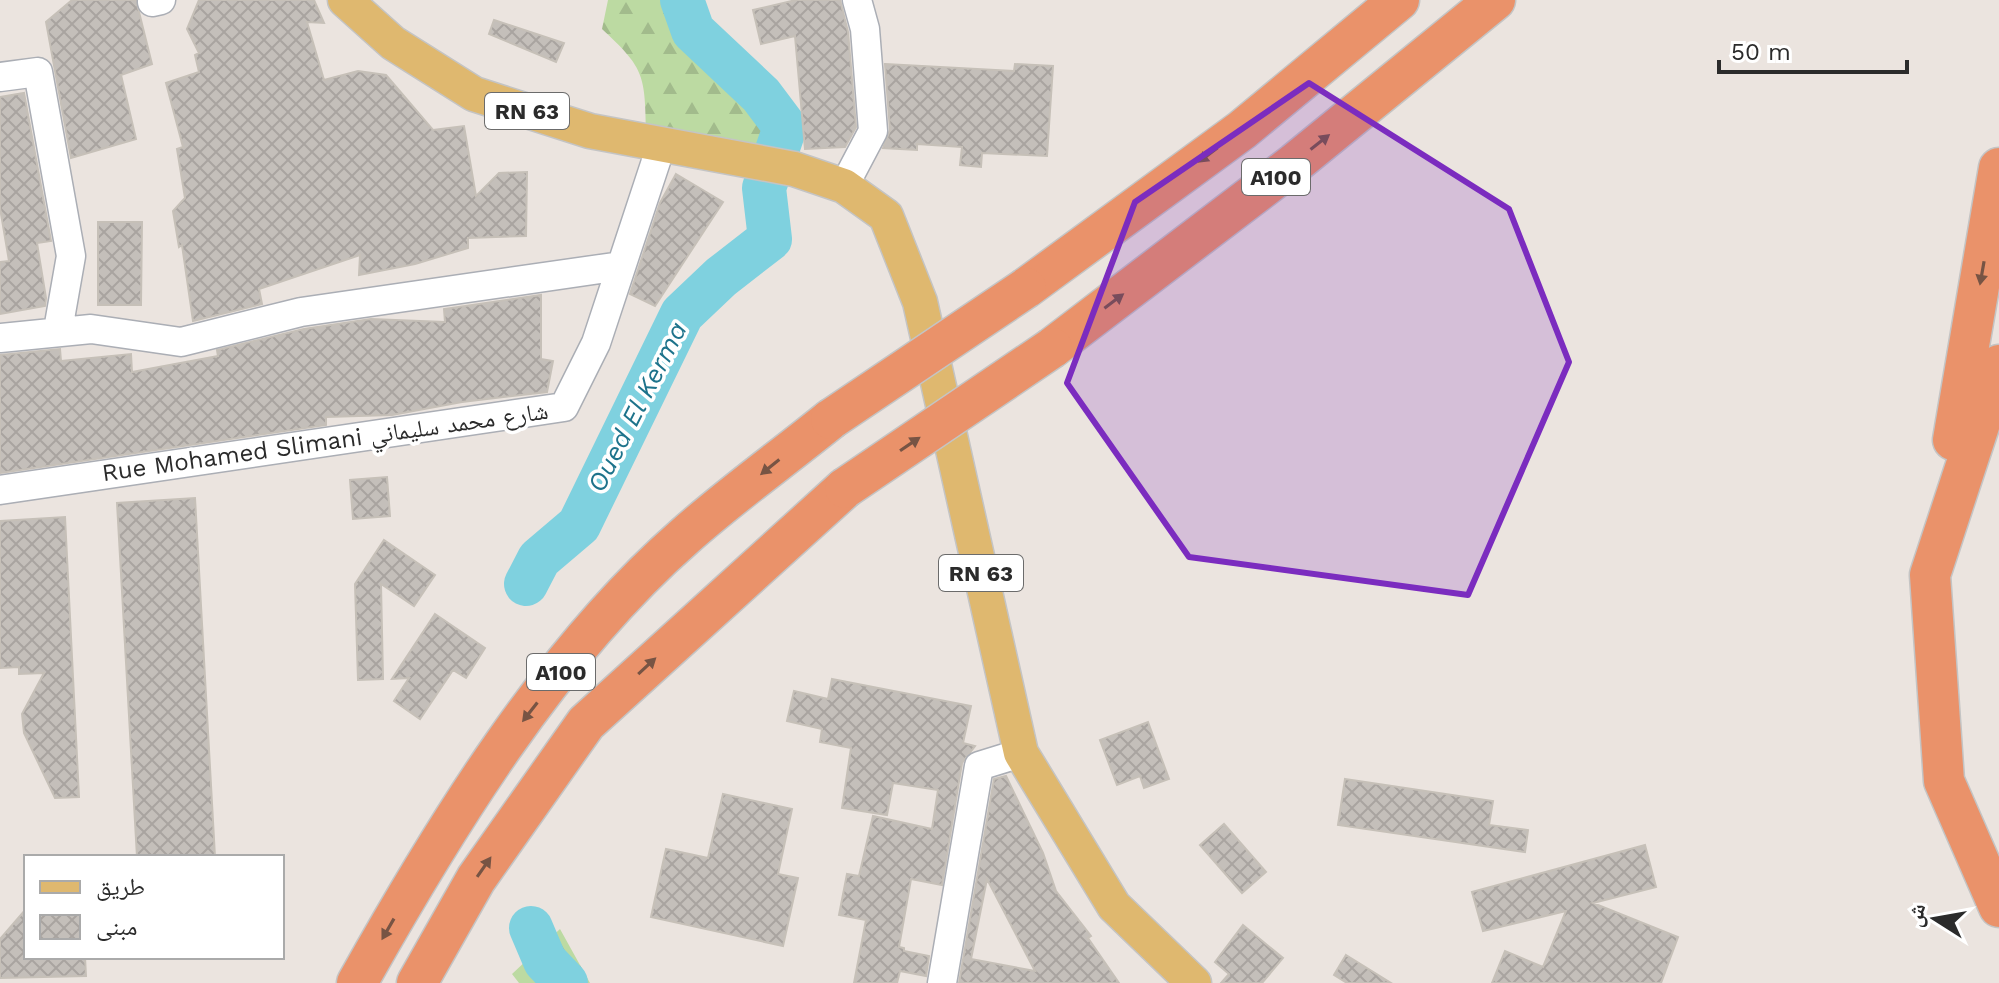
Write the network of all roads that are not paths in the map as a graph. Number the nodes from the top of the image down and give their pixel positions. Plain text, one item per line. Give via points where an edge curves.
1 (345, 0) edge
2 (857, 0) edge
3 (1375, 0) edge
4 (1399, 0) edge
5 (1495, 0) edge
6 (0, 77) edge
7 (1242, 130) junction
8 (661, 146) junction
9 (1999, 168) edge
10 (844, 186) junction
11 (621, 266) junction
12 (58, 330) junction
13 (0, 338) edge
14 (1999, 365) edge
15 (0, 490) edge
16 (1930, 575) junction
17 (1021, 753) junction
18 (1999, 907) edge
19 (357, 983) edge
20 (417, 983) edge
21 (942, 983) edge
22 (1194, 983) edge

1 - 8 main road, RN 63 via 393,43 474,94 590,131
2 - 10 street via 865,29 873,131
3 - 7 highway
4 - 7 highway, A100 / A100
20 -> 5 highway, A100 / A100, bridge via 476,879 586,723 845,488 1052,348 1295,163
6 - 12 street via 38,72 71,256
7 -> 19 highway, A100 / A100, bridge via 1026,288 831,419 683,537 597,625 510,738 436,847
8 - 10 main road, RN 63 via 737,156
8 - 11 street, Rue Mohamed Slimani شارع محمد سليماني
9 -> 16 highway
10 - 17 main road, RN 63 via 886,216 920,302
11 - 12 street via 301,312 181,342 91,329
11 - 15 street, Rue Mohamed Slimani شارع محمد سليماني via 596,343 564,407
12 - 13 street
14 - 16 highway
16 - 18 highway via 1944,781
17 - 21 street via 979,766
17 - 22 main road, RN 63 via 1114,906

